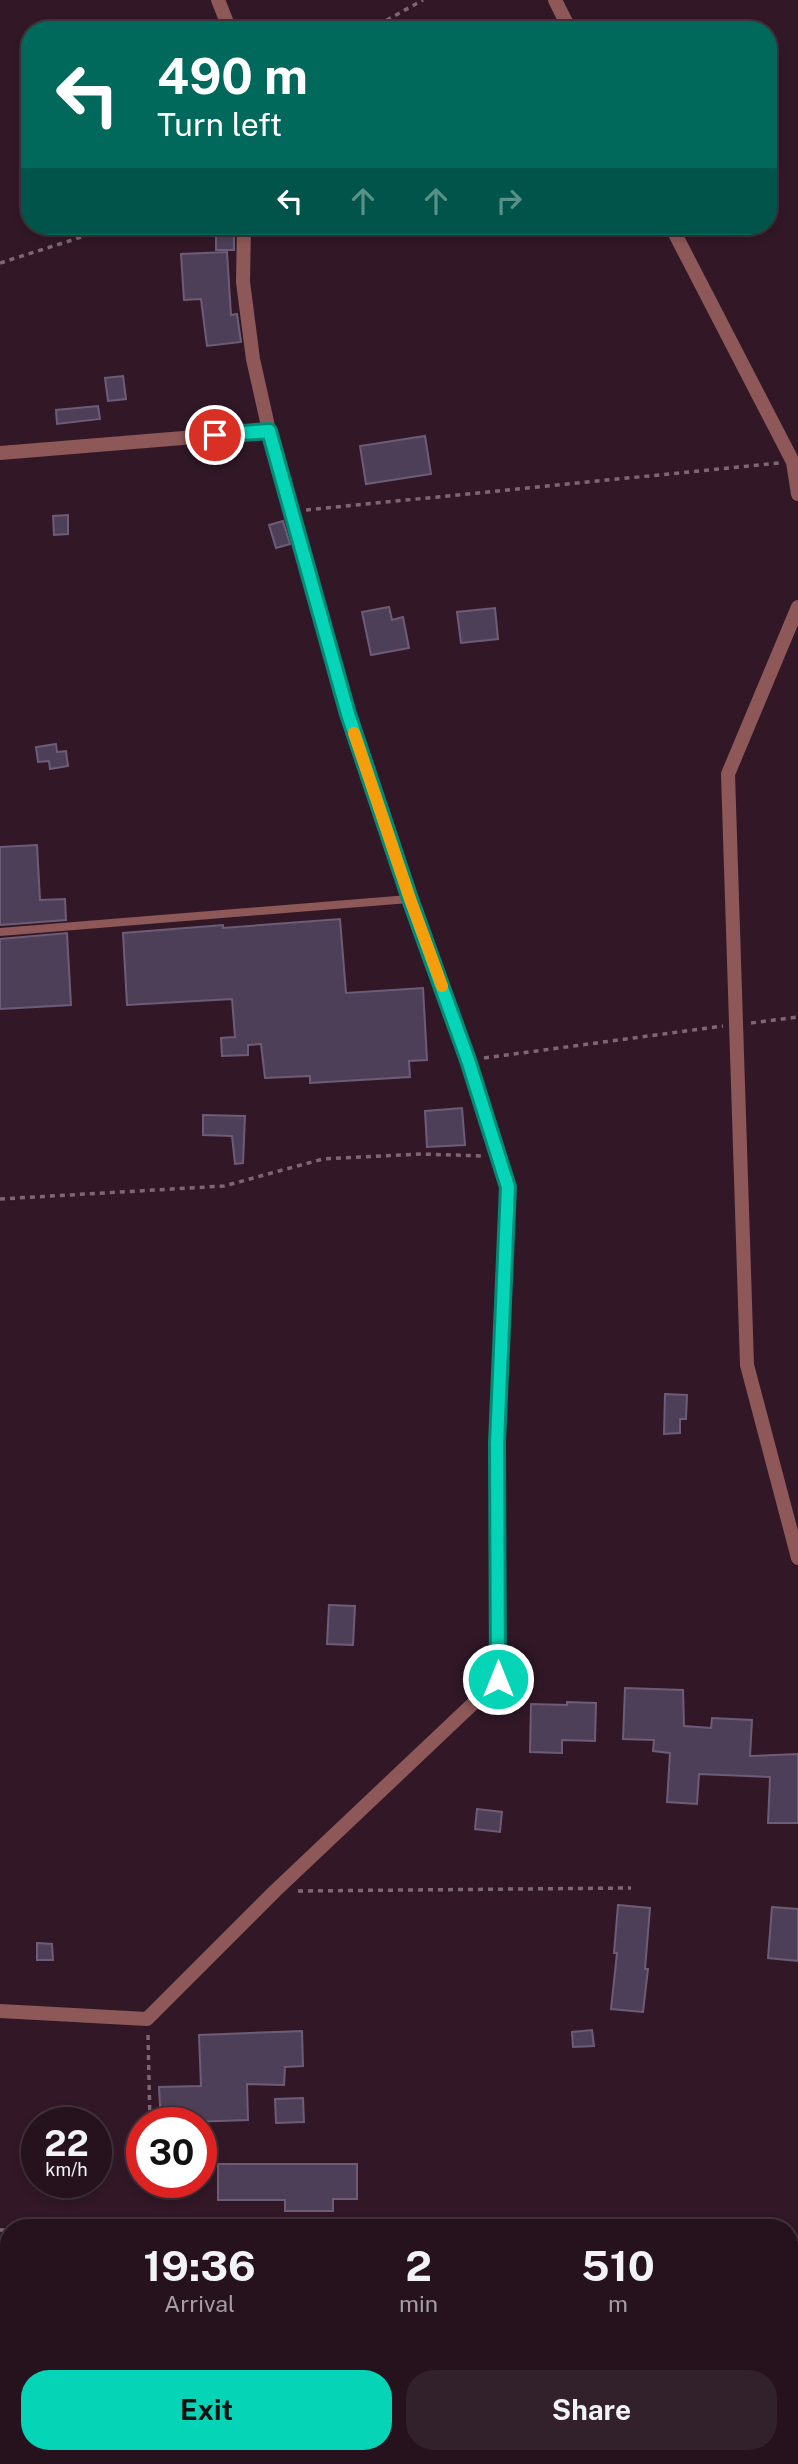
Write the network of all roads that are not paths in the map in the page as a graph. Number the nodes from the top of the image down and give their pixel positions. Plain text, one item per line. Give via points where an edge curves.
1 (218, 0) edge
2 (555, 0) edge
3 (226, 21) edge
4 (566, 21) edge
5 (244, 235) edge
6 (676, 235) edge
7 (269, 431) junction
8 (0, 453) edge
9 (798, 495) edge
10 (798, 607) edge
11 (410, 899) junction
12 (0, 932) edge
13 (798, 1558) edge
14 (0, 2011) edge

1 - 3 street
2 - 4 street
5 - 7 street via 244,295
6 - 9 street via 793,462
7 - 8 street
7 - 11 street via 348,714
10 - 13 street via 728,774 747,1365
11 - 12 lane
11 - 14 street via 508,1187 497,1443 498,1679 147,2019

